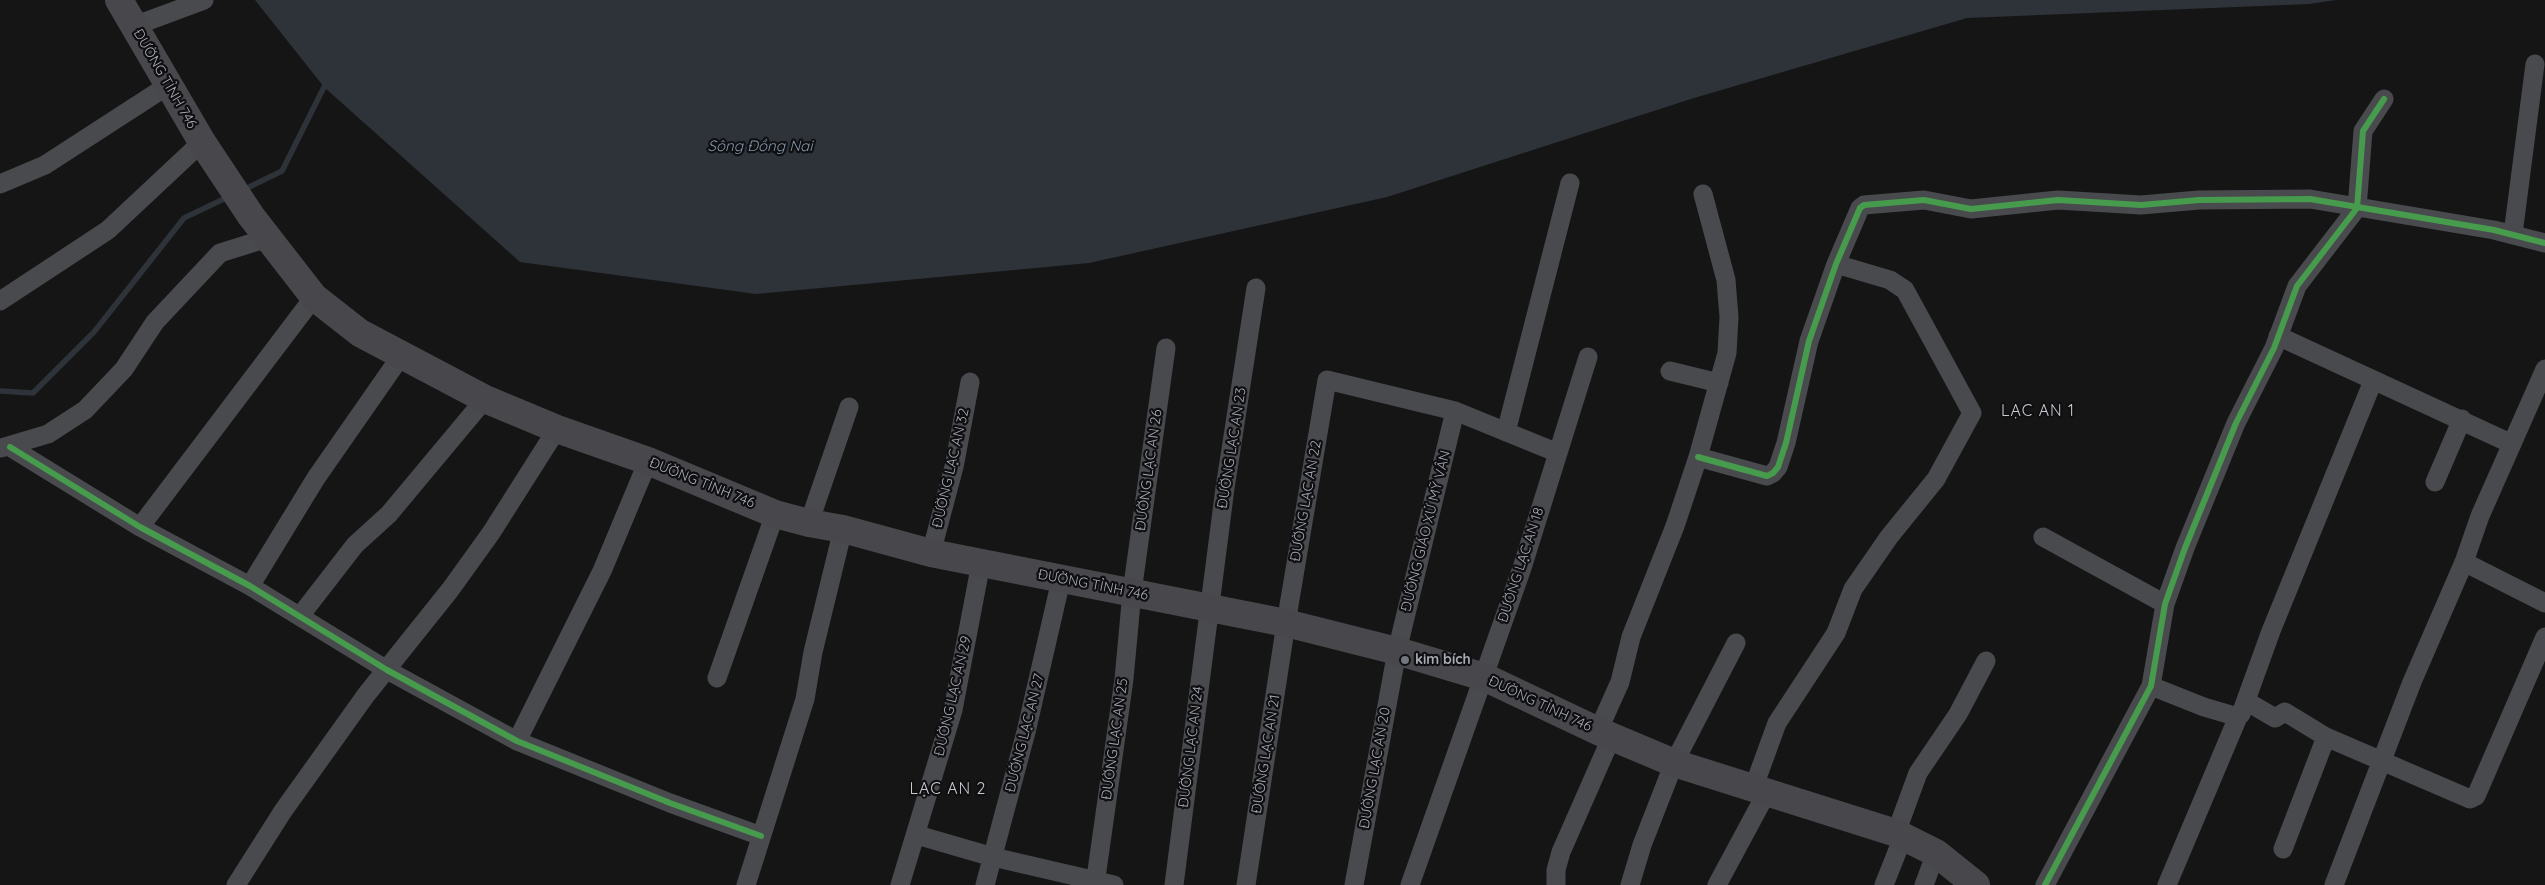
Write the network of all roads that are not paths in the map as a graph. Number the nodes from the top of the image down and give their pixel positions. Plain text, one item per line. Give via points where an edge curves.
1 (118, 0) edge
2 (204, 0) edge
3 (134, 26) junction
4 (2536, 64) dead end
5 (167, 86) junction
6 (2384, 99) dead end
7 (207, 150) junction
8 (1570, 183) dead end
9 (0, 184) edge
10 (1703, 194) dead end
11 (2357, 208) junction
12 (2513, 234) junction
13 (268, 238) junction
14 (2545, 243) edge
15 (1836, 264) junction
16 (1256, 288) dead end
17 (314, 297) junction
18 (0, 301) edge
19 (2278, 336) junction
20 (1166, 348) dead end
21 (401, 356) junction
22 (1588, 357) dead end
23 (2545, 369) edge
24 (1670, 372) dead end
25 (2373, 381) junction
26 (970, 382) dead end
27 (1719, 383) junction
28 (485, 398) junction
29 (849, 407) dead end
30 (1455, 411) junction
31 (2462, 419) junction
32 (557, 428) junction
33 (1506, 432) junction
34 (2512, 444) junction
35 (5, 448) edge
36 (1558, 452) junction
37 (1698, 457) junction
38 (648, 461) junction
39 (2436, 482) dead end
40 (775, 514) junction
41 (809, 523) junction
42 (140, 527) junction
43 (842, 529) junction
44 (2042, 537) dead end
45 (931, 554) junction
46 (2464, 562) junction
47 (982, 563) junction
48 (1061, 580) junction
49 (250, 586) junction
50 (1132, 592) junction
51 (2165, 604) junction
52 (2545, 604) edge
53 (1209, 609) junction
54 (300, 616) junction
55 (1286, 623) junction
56 (2545, 636) edge
57 (1736, 643) dead end
58 (1397, 651) junction
59 (1986, 661) dead end
60 (387, 670) junction
61 (1484, 677) junction
62 (717, 678) dead end
63 (2151, 686) junction
64 (2242, 709) junction
65 (1605, 733) junction
66 (2326, 738) junction
67 (517, 742) junction
68 (2381, 760) junction
69 (1674, 763) junction
70 (1760, 790) junction
71 (917, 835) junction
72 (1900, 835) junction
73 (761, 836) junction
74 (2283, 849) dead end
75 (1936, 853) junction
76 (993, 857) junction
77 (1095, 883) edge
78 (236, 885) edge
79 (746, 885) edge
80 (900, 885) edge
81 (985, 885) edge
82 (1114, 885) edge
83 (1174, 885) edge
84 (1246, 885) edge
85 (1354, 885) edge
86 (1410, 885) edge
87 (1556, 885) edge
88 (1630, 885) edge
89 (1717, 885) edge
90 (1884, 885) edge
91 (1924, 885) edge
92 (1976, 885) edge
93 (2045, 885) edge
94 (2167, 885) edge
95 (2334, 885) edge

1 - 3 main road, ĐƯỜNG TỈNH 746
2 - 3 street
3 - 5 main road, ĐƯỜNG TỈNH 746
4 - 12 street
5 - 7 main road, ĐƯỜNG TỈNH 746
5 - 9 street via 45,165
6 - 11 street via 2363,131
7 - 13 main road, ĐƯỜNG TỈNH 746
7 - 18 street via 108,230
8 - 33 street
10 - 27 street via 1726,280 1727,353
11 - 12 street
11 - 15 street via 2310,199 2141,204 2058,200 1971,209 1924,200 1864,205
11 - 19 street via 2298,286
12 - 14 street
13 - 17 main road, ĐƯỜNG TỈNH 746
13 - 35 street via 220,253 155,322 124,368 86,410 48,434
15 - 37 street via 1809,341 1778,467 1773,473 1761,475
15 - 70 street via 1890,280 1905,290 1972,413 1936,479 1889,537 1853,589 1836,633 1776,723
16 - 53 street, ĐƯỜNG LẠC AN 23
17 - 21 main road, ĐƯỜNG TỈNH 746 via 360,333
17 - 42 street
19 - 25 street
19 - 51 street via 2236,423
20 - 50 street, ĐƯỜNG LẠC AN 26
21 - 28 main road, ĐƯỜNG TỈNH 746
21 - 49 street via 316,478
22 - 36 street, ĐƯỜNG LẠC AN 18
23 - 34 street
24 - 27 street
25 - 31 street
25 - 64 street
26 - 45 street, ĐƯỜNG LẠC AN 32 via 954,467
27 - 37 street
28 - 32 main road, ĐƯỜNG TỈNH 746
28 - 54 street via 390,514 355,545
29 - 41 street
30 - 33 street
30 - 55 street, ĐƯỜNG LẠC AN 22 via 1327,380
30 - 58 street, ĐƯỜNG GIÁO XỨ MỸ VÂN
31 - 34 street
31 - 39 street
32 - 38 main road, ĐƯỜNG TỈNH 746
32 - 60 street via 491,533
33 - 36 street
34 - 46 street via 2480,516
35 - 42 street
36 - 61 street, ĐƯỜNG LẠC AN 18
37 - 65 street via 1675,526 1631,637
38 - 40 main road, ĐƯỜNG TỈNH 746
38 - 67 street via 602,571
40 - 41 main road, ĐƯỜNG TỈNH 746
40 - 62 street
41 - 43 main road, ĐƯỜNG TỈNH 746
42 - 49 street
43 - 45 main road, ĐƯỜNG TỈNH 746
43 - 73 street via 805,699
44 - 51 street
45 - 47 main road, ĐƯỜNG TỈNH 746
46 - 52 street
46 - 68 street
47 - 48 main road, ĐƯỜNG TỈNH 746
47 - 71 street, ĐƯỜNG LẠC AN 29 via 953,710
48 - 50 main road, ĐƯỜNG TỈNH 746
48 - 76 street, ĐƯỜNG LẠC AN 27
49 - 54 street
50 - 53 main road, ĐƯỜNG TỈNH 746
50 - 77 street, ĐƯỜNG LẠC AN 25 via 1124,679
51 - 63 street
53 - 55 main road, ĐƯỜNG TỈNH 746
53 - 83 street, ĐƯỜNG LẠC AN 24
54 - 60 street
55 - 58 main road, ĐƯỜNG TỈNH 746
55 - 84 street, ĐƯỜNG LẠC AN 21
56 - 68 street via 2476,796 2464,798
57 - 69 street
58 - 61 main road, ĐƯỜNG TỈNH 746
58 - 85 street, ĐƯỜNG LẠC AN 20
59 - 72 street via 1958,714 1918,773
60 - 67 street
60 - 78 street via 283,811
61 - 65 main road, ĐƯỜNG TỈNH 746
61 - 86 street, ĐƯỜNG LẠC AN 18
63 - 64 street
63 - 93 street
64 - 66 street via 2275,718 2286,712
64 - 94 street
65 - 69 main road, ĐƯỜNG TỈNH 746
65 - 87 street via 1561,852
66 - 68 street
66 - 74 street
67 - 73 street via 670,804
68 - 95 street
69 - 70 main road, ĐƯỜNG TỈNH 746
69 - 88 street via 1642,844
70 - 72 main road, ĐƯỜNG TỈNH 746
70 - 89 street
71 - 76 street
71 - 80 street, ĐƯỜNG LẠC AN 29
72 - 75 main road, ĐƯỜNG TỈNH 746
72 - 90 street
73 - 79 street
75 - 91 street
75 - 92 main road, ĐƯỜNG TỈNH 746
76 - 77 street
76 - 81 street, ĐƯỜNG LẠC AN 27
77 - 82 street

